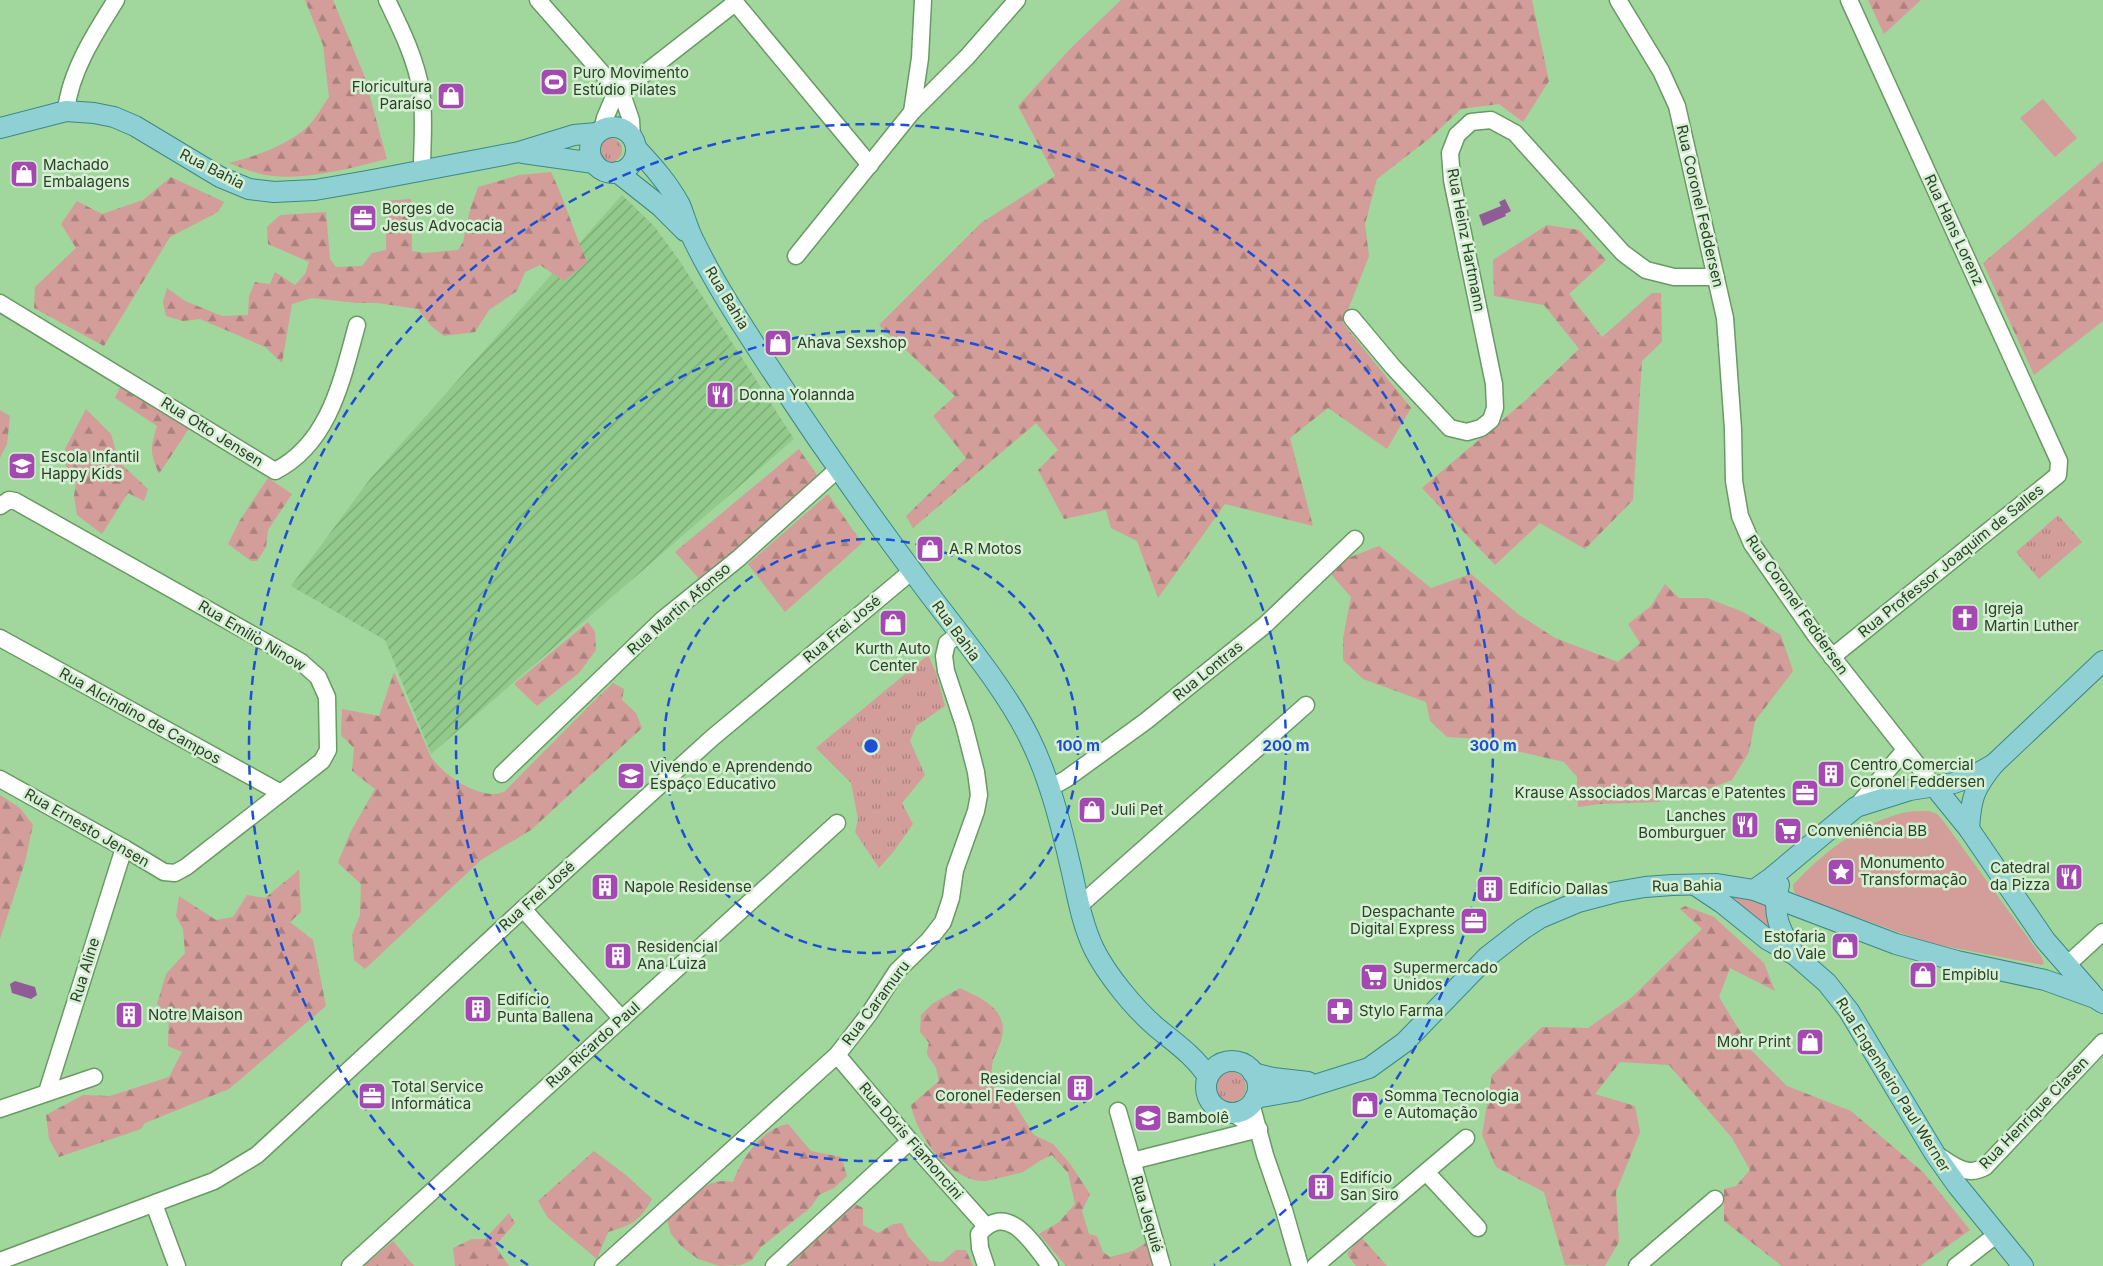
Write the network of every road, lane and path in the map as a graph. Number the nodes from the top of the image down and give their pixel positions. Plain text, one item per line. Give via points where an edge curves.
1 (116, 0) edge
2 (387, 0) edge
3 (538, 0) edge
4 (923, 0) edge
5 (1017, 0) edge
6 (1618, 0) edge
7 (1848, 0) edge
8 (734, 1) edge
9 (617, 90) junction
10 (66, 111) junction
11 (912, 112) junction
12 (1, 128) edge
13 (599, 132) junction
14 (634, 143) junction
15 (519, 152) junction
16 (594, 163) junction
17 (870, 165) junction
18 (422, 169) junction
19 (617, 172) junction
20 (694, 240) junction
21 (796, 256) dead end
22 (1716, 277) junction
23 (0, 303) edge
24 (1352, 318) dead end
25 (357, 325) dead end
26 (2060, 460) joint
27 (838, 469) junction
28 (0, 506) edge
29 (1355, 539) dead end
30 (912, 571) junction
31 (959, 634) junction
32 (0, 638) edge
33 (1832, 657) junction
34 (2103, 661) edge
35 (1306, 705) dead end
36 (1905, 750) junction
37 (1994, 764) junction
38 (502, 774) dead end
39 (0, 779) edge
40 (1934, 786) junction
41 (1050, 788) junction
42 (280, 793) junction
43 (1856, 807) junction
44 (837, 823) dead end
45 (1968, 829) junction
46 (124, 848) junction
47 (1790, 862) junction
48 (175, 873) joint
49 (1695, 885) junction
50 (1754, 890) junction
51 (1776, 897) junction
52 (1079, 906) junction
53 (522, 909) junction
54 (2103, 932) edge
55 (1795, 955) junction
56 (2068, 964) junction
57 (2099, 1001) edge
58 (622, 1019) junction
59 (1174, 1040) junction
60 (2103, 1042) edge
61 (837, 1055) junction
62 (1228, 1061) junction
63 (1253, 1073) junction
64 (1208, 1076) junction
65 (94, 1077) dead end
66 (1325, 1082) junction
67 (47, 1092) junction
68 (1253, 1101) junction
69 (0, 1109) edge
70 (1118, 1111) dead end
71 (1228, 1112) junction
72 (1259, 1129) junction
73 (1466, 1138) dead end
74 (1218, 1139) junction
75 (910, 1141) junction
76 (1935, 1154) junction
77 (1132, 1161) junction
78 (1426, 1172) junction
79 (1715, 1199) dead end
80 (154, 1204) junction
81 (986, 1226) junction
82 (1478, 1228) dead end
83 (1996, 1235) junction
84 (0, 1261) edge
85 (177, 1266) edge
86 (350, 1266) edge
87 (603, 1266) edge
88 (774, 1266) edge
89 (986, 1266) edge
90 (1050, 1266) edge
91 (1162, 1266) edge
92 (1300, 1266) edge
93 (1315, 1266) edge
94 (1637, 1266) edge
95 (1956, 1266) edge
96 (2023, 1266) edge

1 - 10 street via 74,78 67,94
2 - 18 street via 418,75
3 - 9 street
4 - 11 street via 920,58
5 - 11 street via 968,57
6 - 22 street, Rua Coronel Feddersen via 1661,71 1677,106
7 - 26 street, Rua Hans Lorenz
8 - 9 street via 635,81
8 - 17 street
9 - 13 street
9 - 14 street via 628,106
10 - 12 main road, Rua Bahia
10 - 18 main road, Rua Bahia via 114,117 220,177 260,191 315,190
11 - 17 street
13 - 14 main road via 618,128 624,130
13 - 15 main road, Rua Bahia via 574,135
13 - 16 main road via 590,144
14 - 19 main road via 631,164
14 - 20 main road, Rua Bahia via 680,205
15 - 16 main road, Rua Bahia
15 - 18 main road, Rua Bahia
16 - 19 main road via 604,171
17 - 21 street
19 - 20 main road, Rua Bahia via 660,206
20 - 27 main road, Rua Bahia via 766,362
22 - 24 street, Rua Heinz Hartmann via 1674,277 1646,270 1623,253 1515,133 1491,120 1471,122 1457,135 1450,153 1452,180 1494,384 1495,408 1491,420 1481,428 1467,432 1450,428
22 - 33 street, Rua Coronel Feddersen via 1725,318 1734,481 1740,516 1752,544
23 - 25 street, Rua Otto Jensen via 275,471 294,459 323,426 342,380
26 - 33 street, Rua Professor Joaquim de Salles via 2058,475
27 - 30 main road, Rua Bahia
27 - 38 street, Rua Martin Afonso via 739,558 662,620
28 - 42 street, Rua Emílio Ninow via 9,500 15,501 301,662 318,677 327,697 328,750 322,761
29 - 41 street, Rua Lontras via 1265,625 1146,721
30 - 31 main road, Rua Bahia
30 - 53 street, Rua Frei José via 712,738
31 - 41 main road, Rua Bahia via 1029,737
31 - 61 street, Rua Caramuru via 947,643 944,656 976,772 979,795 955,870 951,898 943,922 897,971
32 - 42 street, Rua Alcindino de Campos
33 - 36 street, Rua Coronel Feddersen
34 - 37 main road
35 - 52 street
36 - 40 street, Rua Coronel Feddersen
36 - 43 street
37 - 40 main road via 1971,777
37 - 45 main road via 1973,794
39 - 46 street, Rua Ernesto Jensen
40 - 43 main road
40 - 45 main road, Rua Coronel Feddersen
41 - 52 main road, Rua Bahia
42 - 48 street, Rua Emílio Ninow
43 - 47 main road
44 - 58 street, Rua Ricardo Paul
45 - 56 main road, Rua Coronel Feddersen via 2045,940
46 - 48 street, Rua Ernesto Jensen via 164,872
46 - 67 street, Rua Aline
47 - 50 main road
47 - 51 main road
49 - 50 main road, Rua Bahia via 1717,884
49 - 55 main road, Rua Engenheiro Paul Werner via 1768,940
49 - 66 main road, Rua Bahia via 1616,892 1578,902 1540,918 1488,956 1420,1027 1384,1059 1369,1068
50 - 51 main road, Rua Bahia
51 - 55 main road, Rua Engenheiro Paul Werner via 1775,910 1782,933
51 - 57 main road, Rua Bahia via 1912,949 2045,980
52 - 59 main road, Rua Bahia via 1095,950 1116,980 1140,1010
53 - 58 street
53 - 80 street, Rua Frei José via 258,1155 214,1181
54 - 56 street
55 - 76 main road, Rua Engenheiro Paul Werner via 1827,983 1849,1011
56 - 57 main road, Rua Coronel Feddersen
58 - 86 street, Rua Ricardo Paul
59 - 62 main road, Rua Bahia
59 - 64 main road, Rua Bahia
60 - 76 street, Rua Henrique Clasen via 1985,1167 1977,1171 1962,1170
61 - 75 street, Rua Dóris Fiamoncini
61 - 87 street, Rua Caramuru
62 - 63 main road via 1242,1064
62 - 64 main road
63 - 66 main road, Rua Bahia via 1296,1082
63 - 68 main road via 1257,1086
64 - 71 main road via 1208,1098 1215,1107
65 - 67 street
66 - 68 main road, Rua Bahia
67 - 69 street
68 - 71 main road via 1246,1108
68 - 72 street
70 - 77 street, Rua Jequié
71 - 72 street
71 - 74 street
72 - 74 street, Rua Jequié
72 - 92 street
73 - 78 street
74 - 77 street, Rua Jequié
75 - 81 street, Rua Dóris Fiamoncini
75 - 88 street
76 - 83 main road, Rua Engenheiro Paul Werner
77 - 91 street, Rua Jequié
78 - 82 street
78 - 93 street
79 - 94 street
80 - 84 street, Rua Frei José
80 - 85 street
81 - 89 street via 980,1234 980,1248
81 - 90 street via 1000,1220 1013,1224
83 - 95 street
83 - 96 main road, Rua Engenheiro Paul Werner

